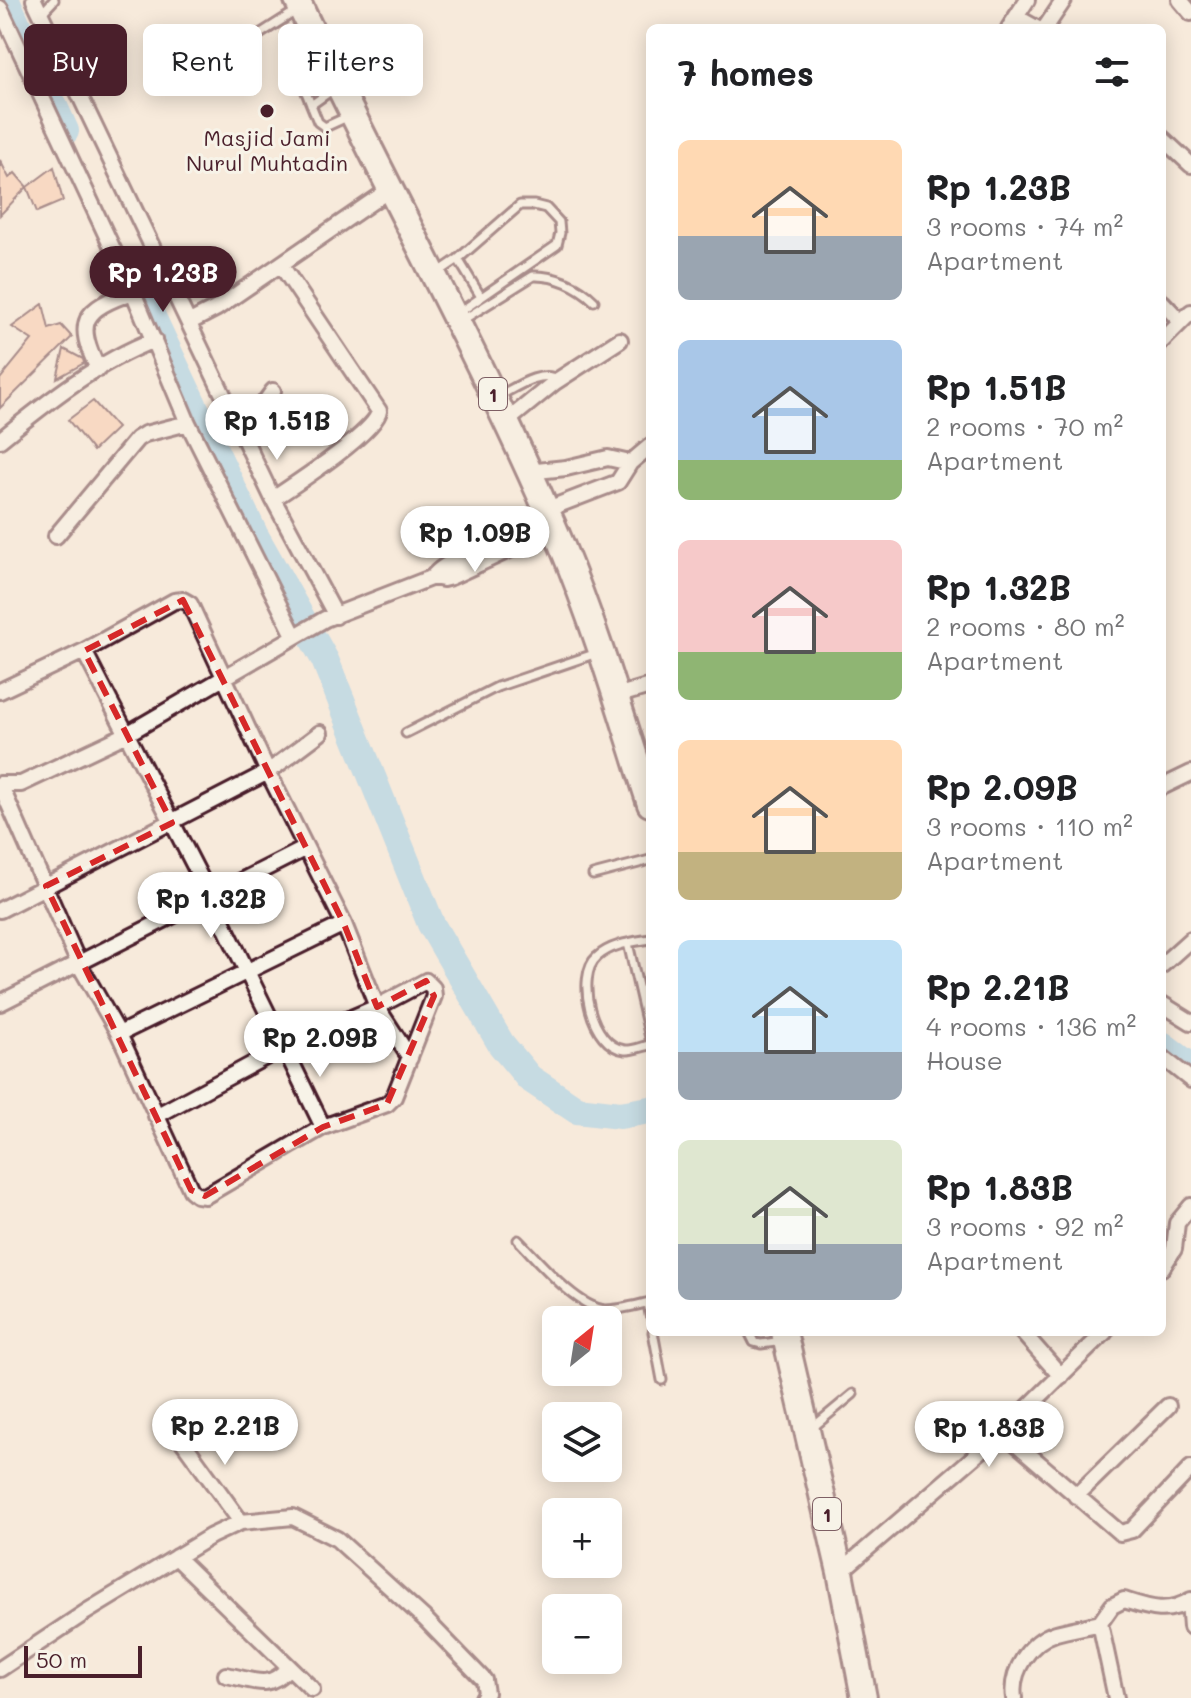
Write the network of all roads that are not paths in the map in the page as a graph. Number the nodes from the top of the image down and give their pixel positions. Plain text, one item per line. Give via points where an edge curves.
1 (34, 0) edge
2 (54, 0) edge
3 (1027, 0) edge
4 (1064, 0) edge
5 (1180, 0) edge
6 (299, 4) edge
7 (0, 8) edge
8 (1191, 13) edge
9 (41, 14) junction
10 (1021, 23) edge
11 (309, 24) edge
12 (1048, 24) edge
13 (262, 30) edge
14 (307, 96) edge
15 (324, 96) edge
16 (342, 96) edge
17 (311, 105) junction
18 (351, 115) junction
19 (1166, 142) edge
20 (1191, 165) edge
21 (389, 190) junction
22 (458, 259) junction
23 (281, 265) junction
24 (434, 276) junction
25 (133, 292) junction
26 (481, 297) junction
27 (594, 301) dead end
28 (1166, 304) edge
29 (1185, 316) edge
30 (457, 319) junction
31 (190, 322) junction
32 (1166, 337) edge
33 (154, 340) junction
34 (620, 340) dead end
35 (98, 369) junction
36 (558, 380) junction
37 (273, 391) dead end
38 (495, 398) junction
39 (506, 422) junction
40 (188, 423) junction
41 (238, 424) junction
42 (0, 440) edge
43 (646, 449) edge
44 (630, 463) junction
45 (527, 472) junction
46 (273, 499) junction
47 (549, 520) junction
48 (56, 536) dead end
49 (331, 618) junction
50 (300, 632) junction
51 (84, 651) junction
52 (603, 651) junction
53 (224, 676) junction
54 (646, 687) edge
55 (0, 691) edge
56 (616, 696) junction
57 (320, 733) dead end
58 (406, 733) dead end
59 (127, 734) junction
60 (268, 772) junction
61 (1191, 773) edge
62 (0, 784) edge
63 (21, 784) junction
64 (1166, 785) edge
65 (646, 791) edge
66 (5, 804) edge
67 (172, 823) junction
68 (306, 848) junction
69 (646, 861) edge
70 (593, 875) dead end
71 (46, 886) junction
72 (211, 898) junction
73 (0, 910) edge
74 (344, 924) junction
75 (1191, 939) edge
76 (646, 940) edge
77 (628, 943) junction
78 (1166, 961) edge
79 (79, 964) junction
80 (248, 972) junction
81 (0, 1003) edge
82 (1166, 1006) edge
83 (377, 1007) junction
84 (646, 1021) edge
85 (1191, 1022) edge
86 (119, 1034) junction
87 (646, 1046) edge
88 (284, 1047) junction
89 (410, 1058) junction
90 (1166, 1060) edge
91 (1191, 1080) edge
92 (156, 1116) junction
93 (323, 1127) junction
94 (1191, 1206) edge
95 (518, 1240) dead end
96 (1166, 1262) edge
97 (646, 1303) edge
98 (654, 1336) edge
99 (751, 1336) edge
100 (785, 1336) edge
101 (1026, 1336) edge
102 (1101, 1336) edge
103 (1061, 1376) junction
104 (662, 1380) dead end
105 (853, 1394) dead end
106 (1168, 1406) dead end
107 (807, 1432) junction
108 (1003, 1432) junction
109 (178, 1435) dead end
110 (1191, 1468) edge
111 (1076, 1496) junction
112 (241, 1522) junction
113 (176, 1557) junction
114 (840, 1572) junction
115 (1190, 1601) edge
116 (1100, 1623) junction
117 (1191, 1627) edge
118 (288, 1668) junction
119 (0, 1669) edge
120 (226, 1675) dead end
121 (312, 1689) dead end
122 (483, 1698) edge
123 (864, 1698) edge
124 (1014, 1698) edge
125 (1116, 1698) edge

1 - 9 street
2 - 9 lane
3 - 10 street
4 - 12 street
5 - 8 street
6 - 11 highway, 1
6 - 13 lane
7 - 25 street
9 - 31 street
14 - 17 lane
15 - 17 lane
16 - 18 highway, 1
17 - 18 lane via 322,127
18 - 21 highway, 1
19 - 20 street
21 - 23 street
21 - 24 highway, 1
22 - 24 lane
22 - 26 lane
22 - 26 lane via 520,205 546,208 559,222 557,245
23 - 31 street
23 - 46 street via 379,417
24 - 30 highway, 1
25 - 33 street
25 - 35 street via 85,322 86,343
26 - 30 lane
27 - 30 lane via 565,283 533,276
28 - 29 street
29 - 32 street
30 - 38 highway, 1
31 - 41 street
33 - 35 street
33 - 40 street
34 - 36 street
35 - 42 street
36 - 38 lane via 542,376
36 - 39 street
37 - 41 street via 257,413
38 - 39 highway, 1
39 - 45 highway, 1
40 - 48 street via 137,439
40 - 50 street
41 - 46 street
43 - 44 street
44 - 45 street via 608,458
44 - 47 street via 618,482
45 - 47 highway, 1
46 - 49 street
47 - 49 street via 510,548 483,550 446,565 433,577
47 - 52 highway, 1
49 - 50 street
50 - 53 street
51 - 53 street via 183,600 190,604
51 - 55 street
51 - 59 street
52 - 56 highway, 1
52 - 58 lane via 497,687
53 - 59 street
53 - 60 street
54 - 56 street
56 - 65 highway, 1
57 - 60 street
59 - 63 street
59 - 67 street
60 - 67 street
60 - 68 street
61 - 64 street
62 - 63 street
62 - 66 street
63 - 66 street
66 - 71 street
67 - 71 street
67 - 72 street
68 - 72 street
68 - 74 street
69 - 70 lane
71 - 73 street
71 - 79 street
72 - 79 street
72 - 80 street
74 - 80 street
74 - 83 street
75 - 78 street
76 - 77 lane
77 - 84 lane
77 - 87 lane via 595,958 586,974 594,1025 605,1042 625,1050
79 - 81 street
79 - 86 street
80 - 86 street
80 - 88 street
82 - 85 street
83 - 88 street
83 - 89 street
83 - 89 street via 426,981 433,988
86 - 92 street
88 - 92 street
88 - 93 street
89 - 93 street via 387,1104
90 - 91 street
92 - 93 street via 191,1190 205,1196
94 - 96 street via 1177,1223 1174,1249
95 - 97 lane via 562,1284 594,1306 605,1310
98 - 104 lane
99 - 100 lane via 761,1344
100 - 107 highway, 1
101 - 103 street
102 - 103 street
103 - 108 street
105 - 107 lane
106 - 111 street
107 - 114 highway, 1
108 - 111 street
108 - 114 street
109 - 112 street
110 - 111 street via 1124,1534
112 - 113 street
112 - 122 street via 293,1517 337,1539 469,1662 484,1680
113 - 118 street
113 - 119 street
114 - 123 highway, 1
115 - 116 street via 1156,1610 1124,1600
115 - 117 street
116 - 124 street via 1054,1634 1034,1645 1014,1679
116 - 125 street
118 - 120 street via 268,1683
118 - 121 street

